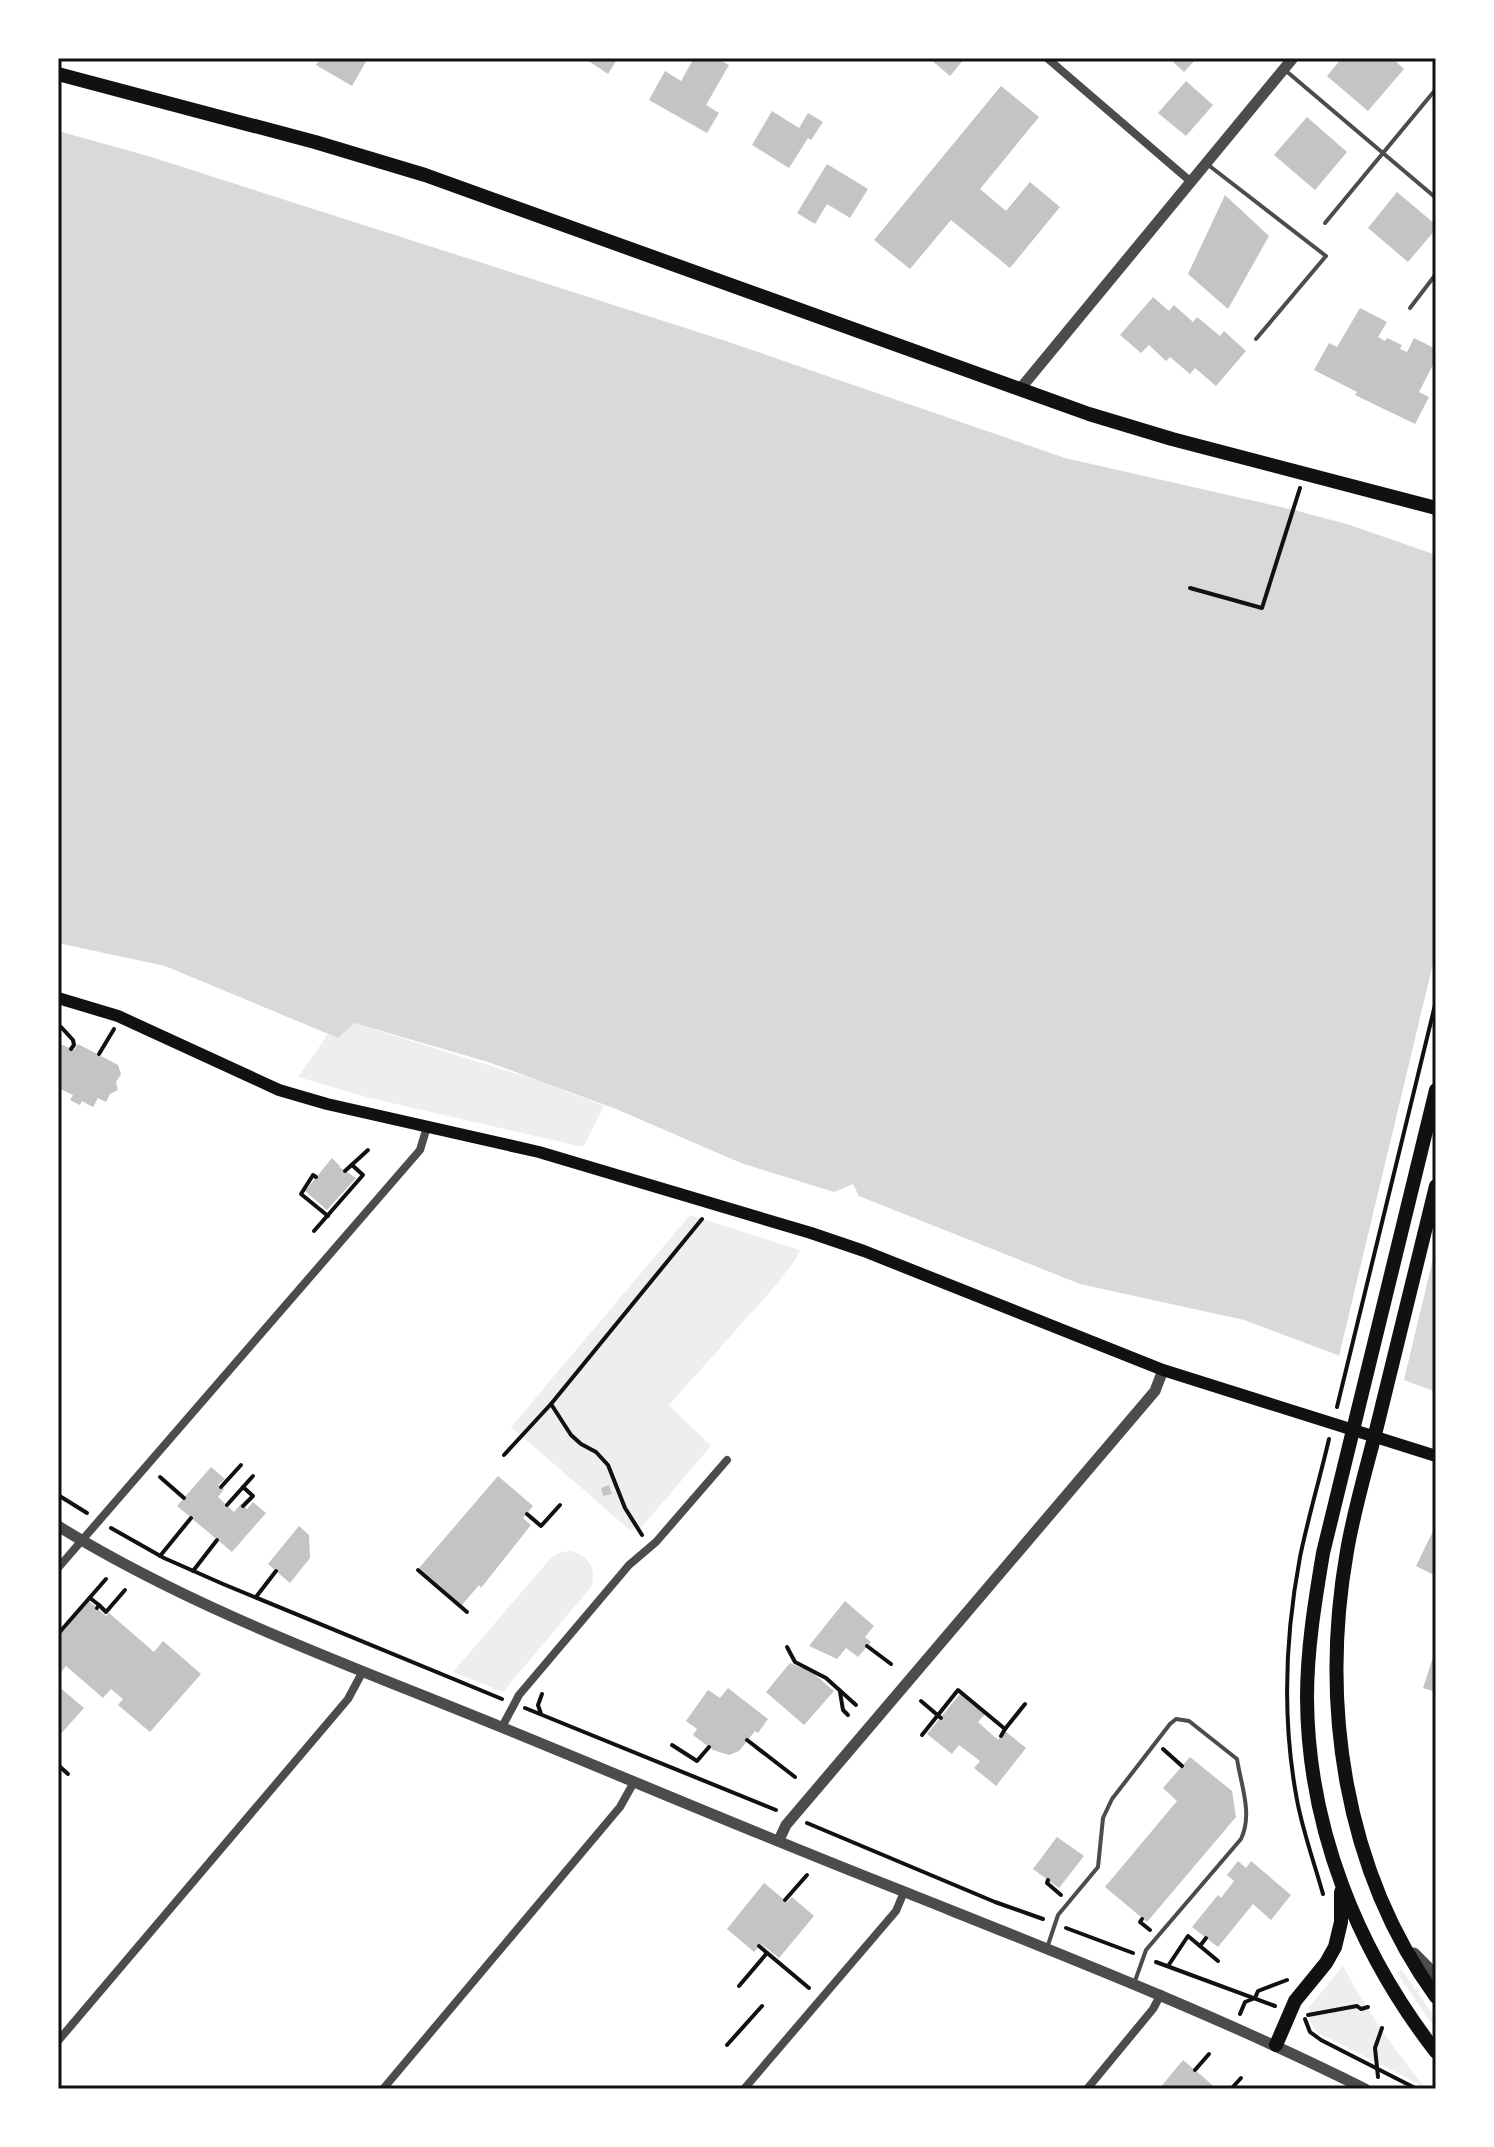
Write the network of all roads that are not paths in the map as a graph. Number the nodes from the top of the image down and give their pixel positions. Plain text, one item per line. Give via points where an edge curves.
1 (1047, 58) edge
2 (1293, 58) edge
3 (1284, 69) junction
4 (58, 74) edge
5 (1436, 89) edge
6 (1383, 153) junction
7 (1206, 162) junction
8 (1190, 181) junction
9 (1436, 198) edge
10 (1325, 223) dead end
11 (1436, 274) edge
12 (1410, 308) dead end
13 (1256, 339) dead end
14 (1020, 389) junction
15 (1436, 508) edge
16 (58, 998) edge
17 (1436, 1090) edge
18 (427, 1127) junction
19 (1436, 1186) edge
20 (1163, 1370) junction
21 (1436, 1456) edge
22 (727, 1460) dead end
23 (58, 1526) edge
24 (81, 1541) junction
25 (58, 1568) edge
26 (363, 1671) junction
27 (502, 1727) junction
28 (634, 1782) junction
29 (779, 1840) junction
30 (1341, 1888) junction
31 (904, 1892) junction
32 (1398, 1936) junction
33 (1046, 1948) junction
34 (1436, 1975) edge
35 (1134, 1983) junction
36 (1161, 1994) junction
37 (1436, 1997) edge
38 (58, 2041) edge
39 (1276, 2045) junction
40 (1436, 2052) edge
41 (383, 2089) edge
42 (744, 2089) edge
43 (1087, 2089) edge
44 (1365, 2089) edge

1 - 8 street
2 - 3 street
3 - 6 lane
3 - 7 street
4 - 14 main road via 425,175
5 - 6 lane
6 - 9 lane
6 - 10 lane
7 - 8 street
7 - 13 lane via 1326,256
8 - 14 street
11 - 12 lane
14 - 15 main road via 1172,439
16 - 18 main road via 118,1016 279,1090
17 - 30 main road via 1313,1611 1308,1727 1316,1794
18 - 20 main road via 539,1152 864,1251
18 - 24 street via 420,1150
19 - 32 main road via 1347,1551 1338,1626 1336,1673 1346,1779 1372,1879
20 - 21 main road
20 - 29 street via 1155,1391 786,1825
22 - 27 street via 519,1695
23 - 24 street
24 - 25 street
24 - 26 street via 202,1602
26 - 27 street
26 - 38 street via 348,1699
27 - 28 street
28 - 29 street
28 - 41 street via 620,1807
29 - 31 street
30 - 39 main road via 1335,1947 1295,2001
30 - 40 main road via 1389,1984
31 - 33 street
31 - 42 street via 896,1911
32 - 34 street
32 - 37 main road
33 - 35 street
33 - 35 lane via 1058,1915 1098,1867 1103,1818 1112,1799 1170,1724 1183,1718 1237,1759 1246,1829 1146,1950
35 - 36 street
36 - 39 street
36 - 43 street
39 - 44 street

